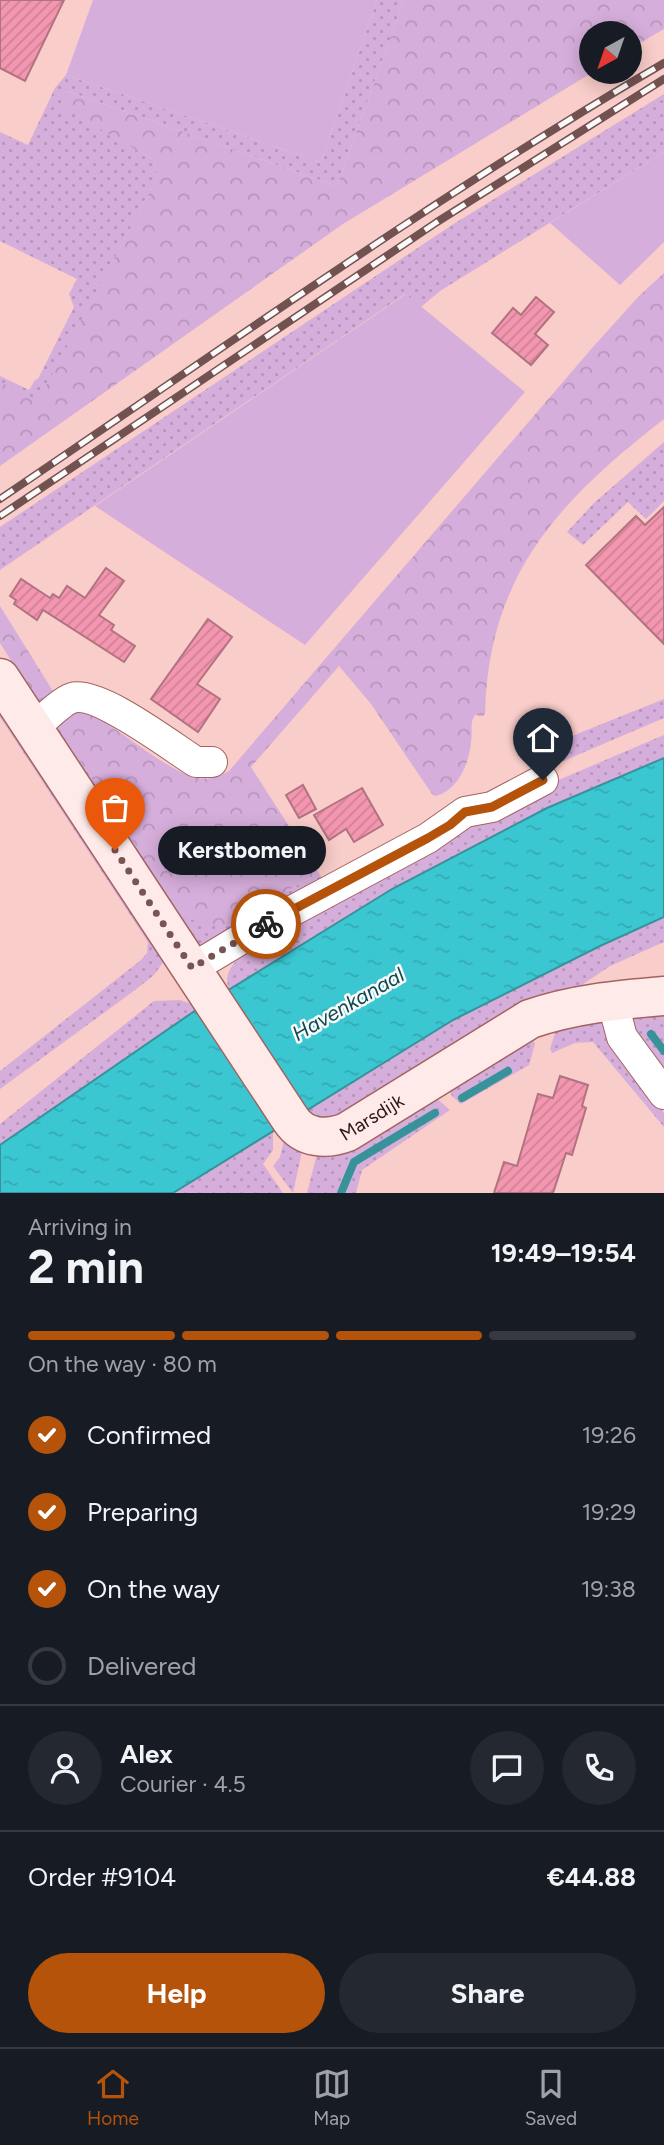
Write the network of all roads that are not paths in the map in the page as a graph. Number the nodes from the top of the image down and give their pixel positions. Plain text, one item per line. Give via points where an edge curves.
1 (0, 678) edge
2 (34, 728) junction
3 (212, 762) dead end
4 (543, 780) dead end
5 (192, 968) junction
6 (664, 996) edge
7 (612, 1000) junction
8 (664, 1094) edge

1 - 2 street, Marsdijk
2 - 3 street via 71,698 88,697 196,762
2 - 5 street, Marsdijk
4 - 5 street via 492,807 465,812 428,838
5 - 7 street, Marsdijk via 291,1121 306,1134 323,1138 338,1136 530,1019 563,1007
6 - 7 street, Marsdijk
7 - 8 street via 622,1037

